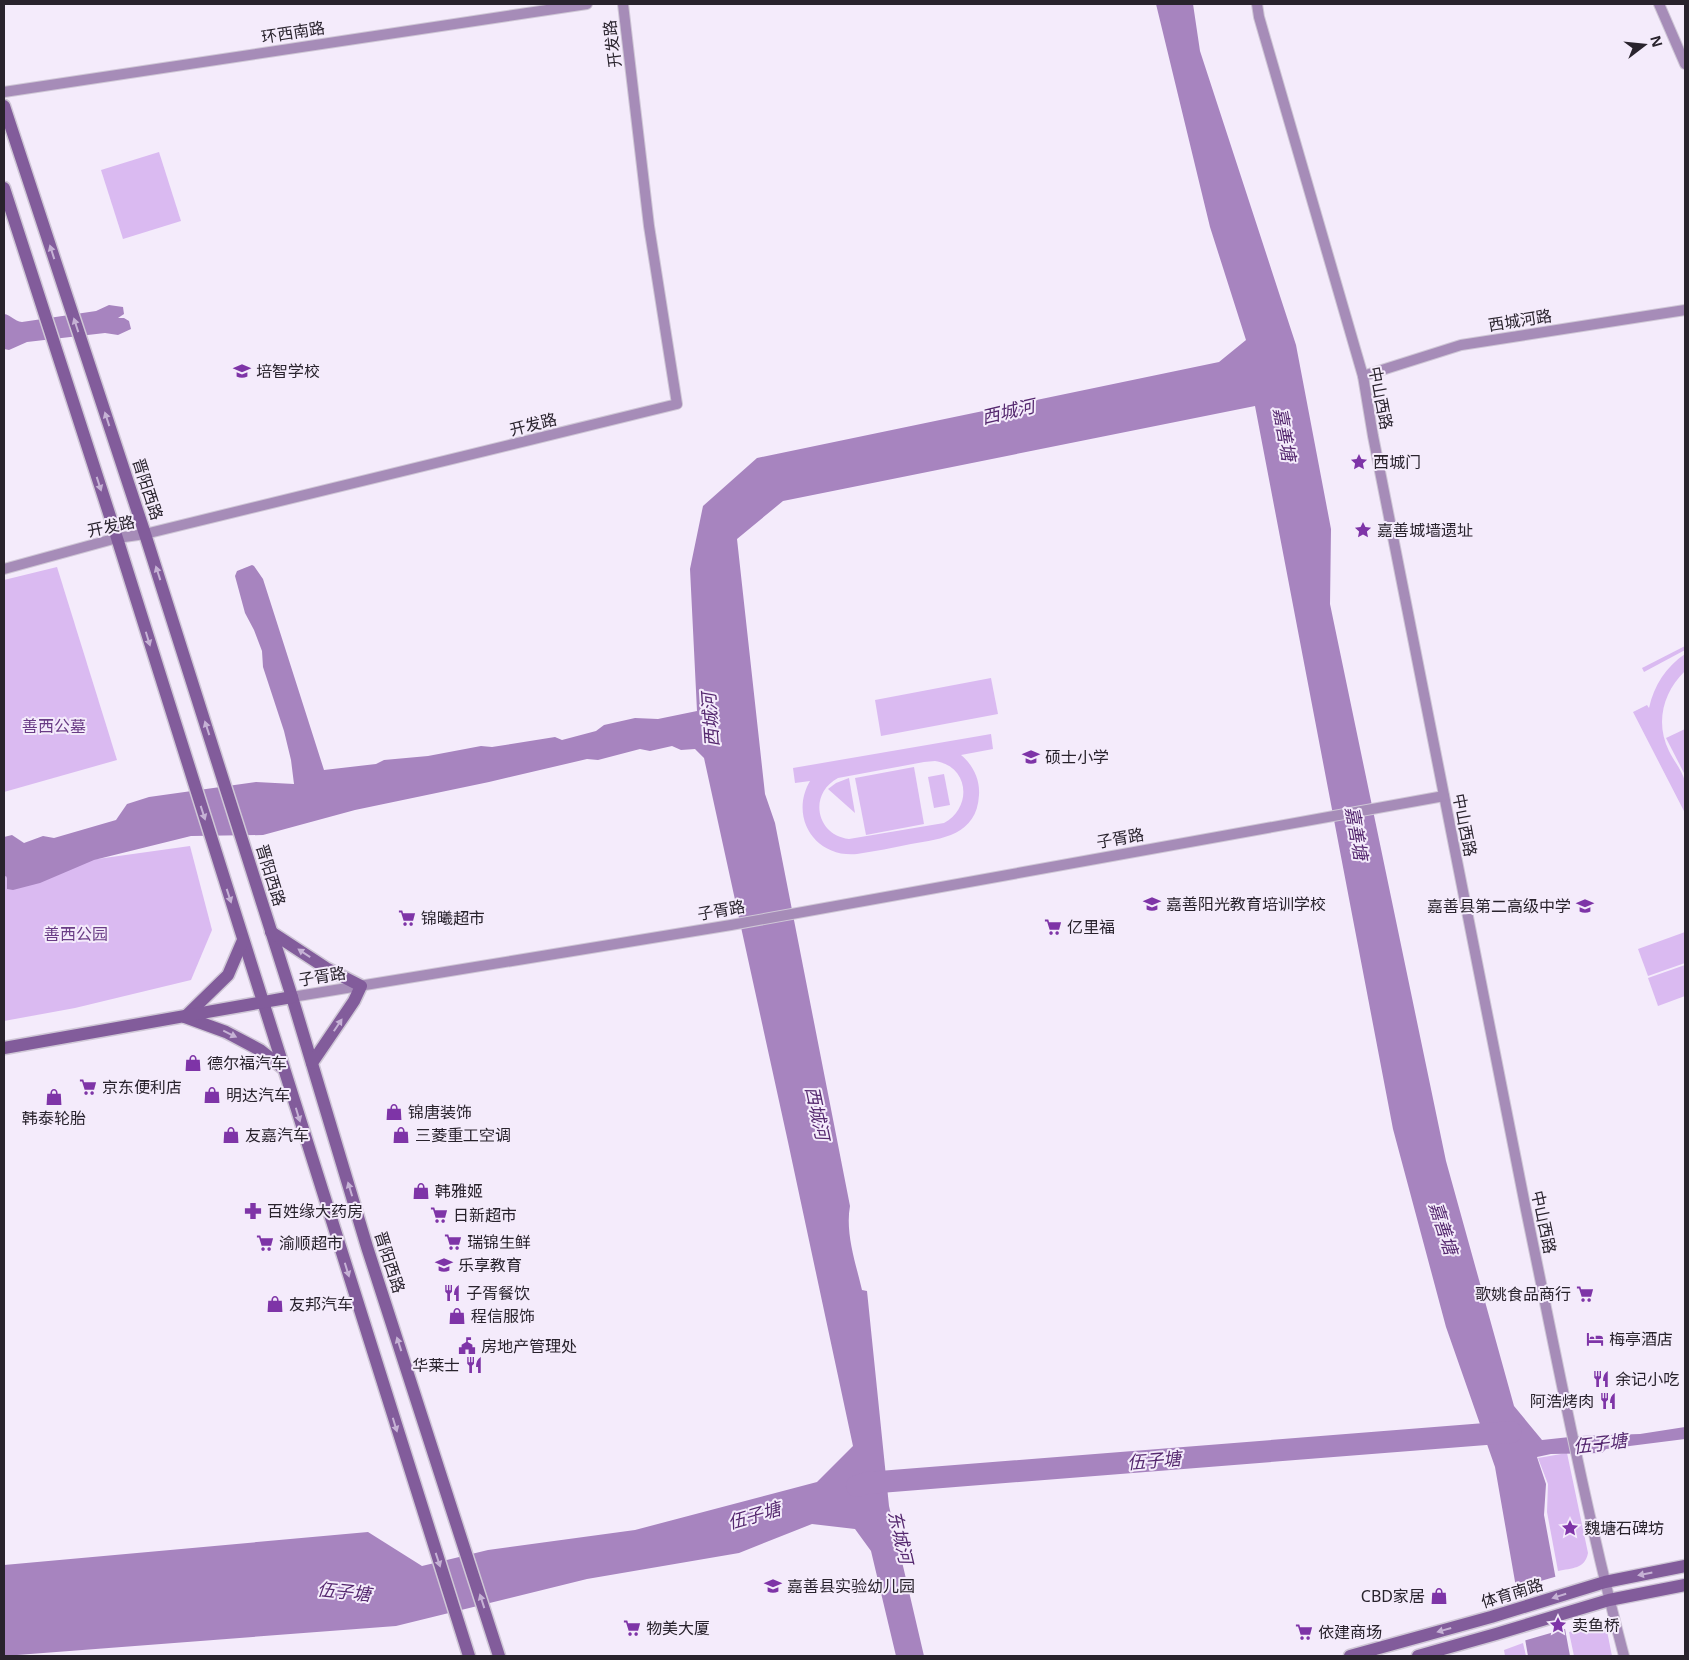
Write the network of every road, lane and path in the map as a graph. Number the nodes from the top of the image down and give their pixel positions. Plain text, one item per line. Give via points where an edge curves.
1 (587, 4) edge
2 (622, 4) edge
3 (1257, 4) edge
4 (1659, 4) edge
5 (1685, 64) edge
6 (4, 92) edge
7 (4, 106) edge
8 (4, 188) edge
9 (1685, 310) edge
10 (1363, 376) junction
11 (146, 534) junction
12 (117, 538) junction
13 (4, 569) edge
14 (1444, 796) junction
15 (271, 932) junction
16 (243, 940) junction
17 (361, 986) junction
18 (292, 998) junction
19 (263, 1003) junction
20 (185, 1016) junction
21 (4, 1048) edge
22 (312, 1063) junction
23 (283, 1068) junction
24 (1685, 1566) edge
25 (1605, 1582) junction
26 (1685, 1585) edge
27 (1609, 1600) junction
28 (498, 1652) edge
29 (469, 1655) edge
30 (1350, 1656) edge
31 (1418, 1656) edge
32 (1624, 1656) edge

1 - 6 street, 环西南路
2 - 11 street, 开发路 via 649,226 677,404
3 - 10 street, 中山西路
4 - 5 street
11 -> 7 main road, 晋阳西路
8 -> 12 main road
9 - 10 street, 西城河路 via 1461,345
10 - 14 street, 中山西路
11 - 12 street, 开发路
15 -> 11 main road, 晋阳西路
12 - 13 street, 开发路
12 -> 16 main road
14 - 17 street, 子胥路 via 731,925
14 - 25 street, 中山西路 via 1578,1464
17 -> 15 main road via 326,968
15 - 18 main road, 晋阳西路
16 - 19 main road
16 - 20 main road via 228,975
17 - 18 street, 子胥路
22 -> 17 main road
18 - 19 main road, 子胥路
18 - 22 main road, 晋阳西路
19 - 20 main road, 子胥路
19 - 23 main road
20 - 21 main road, 子胥路
20 -> 23 main road via 251,1045
28 -> 22 main road, 晋阳西路
23 -> 29 main road
24 -> 25 main road, 体育南路
25 - 27 street, 中山西路
25 -> 30 main road, 体育南路
26 - 27 main road
27 - 31 main road
27 - 32 street, 中山西路

